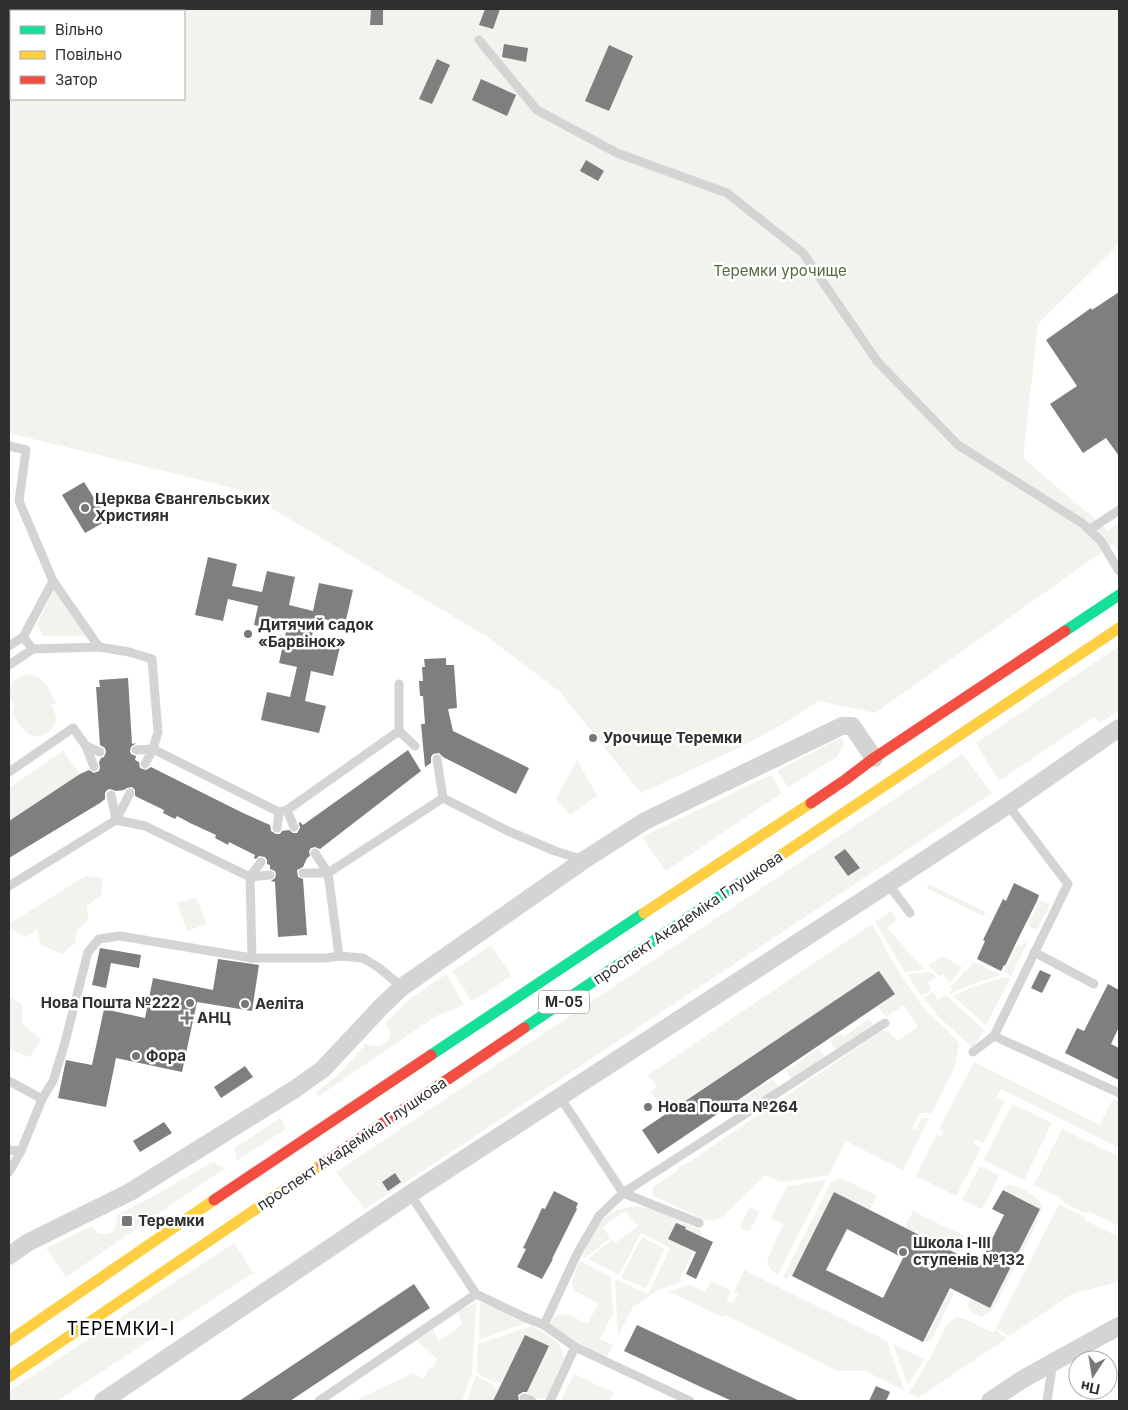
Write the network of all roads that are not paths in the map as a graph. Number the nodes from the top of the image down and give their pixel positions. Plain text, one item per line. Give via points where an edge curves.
1 (479, 40) dead end
2 (9, 446) edge
3 (1119, 510) edge
4 (1089, 530) junction
5 (1119, 571) edge
6 (52, 581) junction
7 (1119, 595) edge
8 (1119, 628) edge
9 (23, 637) junction
10 (9, 646) edge
11 (99, 647) junction
12 (33, 649) junction
13 (9, 665) edge
14 (399, 684) dead end
15 (1119, 728) edge
16 (399, 731) junction
17 (86, 746) junction
18 (415, 746) dead end
19 (153, 749) junction
20 (136, 750) dead end
21 (100, 752) dead end
22 (874, 758) junction
23 (437, 759) dead end
24 (145, 764) dead end
25 (94, 767) dead end
26 (9, 772) edge
27 (130, 793) dead end
28 (111, 795) dead end
29 (443, 798) junction
30 (1008, 805) junction
31 (283, 811) junction
32 (116, 820) junction
33 (294, 827) dead end
34 (277, 828) dead end
35 (315, 853) dead end
36 (584, 860) junction
37 (261, 862) dead end
38 (303, 873) dead end
39 (328, 873) junction
40 (270, 876) dead end
41 (250, 877) junction
42 (888, 884) junction
43 (9, 886) edge
44 (910, 914) dead end
45 (1034, 952) junction
46 (339, 956) junction
47 (252, 958) junction
48 (1094, 984) dead end
49 (402, 987) junction
50 (885, 1023) dead end
51 (994, 1036) junction
52 (973, 1052) dead end
53 (9, 1081) edge
54 (1119, 1093) edge
55 (560, 1096) junction
56 (42, 1099) junction
57 (9, 1150) edge
58 (21, 1151) junction
59 (9, 1172) edge
60 (623, 1193) junction
61 (410, 1194) junction
62 (699, 1223) dead end
63 (9, 1256) edge
64 (476, 1294) junction
65 (544, 1325) junction
66 (1119, 1326) edge
67 (9, 1341) edge
68 (576, 1347) junction
69 (1053, 1362) junction
70 (9, 1377) edge
71 (331, 1398) edge
72 (107, 1400) edge
73 (319, 1401) edge
74 (550, 1401) edge
75 (690, 1401) edge
76 (990, 1401) edge
77 (1047, 1401) edge

1 - 4 lane via 537,110 617,153 727,193 804,253 877,361 958,445
2 - 6 lane via 26,450 18,501
3 - 4 lane
4 - 5 lane
6 - 9 lane
6 - 11 lane
7 - 22 highway, проспект Академіка Глушкова / М-05
8 - 70 highway, проспект Академіка Глушкова / М-05
9 - 10 lane
9 - 12 lane
11 - 12 lane
11 - 19 lane via 152,659 158,732
12 - 13 lane
14 - 16 lane
15 - 30 street
16 - 18 lane
16 - 31 lane
17 - 21 lane
17 - 25 lane
17 - 26 lane via 73,728
19 - 20 lane
19 - 24 lane
19 - 31 lane
22 - 36 street via 852,726 842,726 651,818
22 - 67 highway, проспект Академіка Глушкова / М-05 via 271,1161
23 - 29 lane
27 - 32 lane
28 - 32 lane
29 - 36 lane via 508,831
29 - 39 lane
30 - 42 street
30 - 45 lane via 1068,884
31 - 33 lane
31 - 34 lane
32 - 41 lane via 145,826
32 - 43 lane
35 - 39 lane
36 - 49 street
37 - 41 lane
38 - 39 lane
39 - 46 lane
40 - 41 lane
41 - 47 lane
42 - 44 lane
42 - 55 street
45 - 48 lane
45 - 51 lane
46 - 47 lane
46 - 49 lane via 363,958
47 - 56 lane via 120,936 99,939 88,952 64,1046
49 - 63 street via 323,1069 295,1089 130,1192 27,1243
50 - 60 lane
51 - 52 lane
51 - 54 lane
53 - 56 lane
55 - 60 lane
55 - 61 street
56 - 58 lane
57 - 58 lane
58 - 59 lane
60 - 62 lane
60 - 65 lane via 599,1216 577,1254
61 - 64 lane
61 - 72 street
64 - 65 lane
64 - 71 lane
65 - 68 lane
66 - 69 street
68 - 74 lane
68 - 75 lane
69 - 76 street
69 - 77 lane
71 - 73 lane

